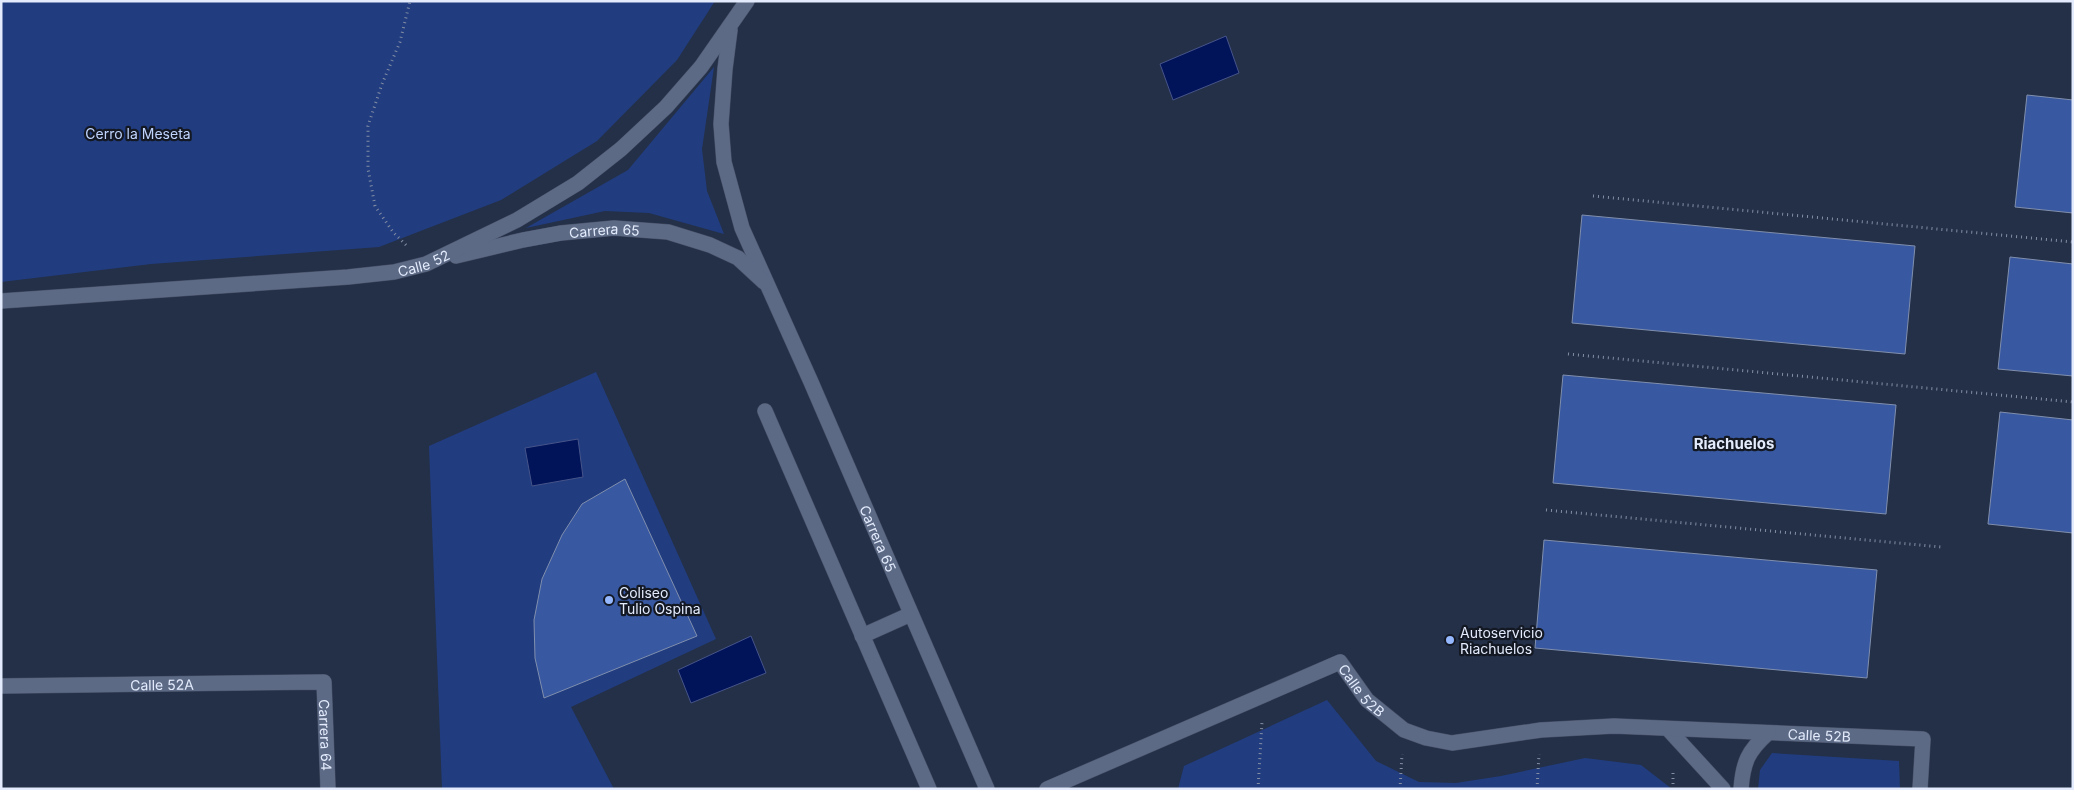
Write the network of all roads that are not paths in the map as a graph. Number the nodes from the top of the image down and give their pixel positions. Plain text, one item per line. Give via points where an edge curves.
1 (747, 1) edge
2 (730, 27) junction
3 (426, 264) junction
4 (770, 287) junction
5 (1, 301) edge
6 (765, 412) dead end
7 (911, 614) junction
8 (862, 636) junction
9 (324, 682) joint
10 (1, 686) edge
11 (1668, 729) junction
12 (1768, 733) junction
13 (328, 789) edge
14 (929, 789) edge
15 (987, 789) edge
16 (1048, 789) edge
17 (1723, 789) edge
18 (1741, 789) edge
19 (1920, 789) edge

1 - 2 street, Calle 52
2 - 3 street, Calle 52 via 701,67 666,106 621,149 578,183 517,220
2 - 4 street, Carrera 65 via 721,124 724,162 742,228
3 - 4 street, Carrera 65 via 523,240 614,228 668,232 710,245 738,258
3 - 5 street, Calle 52 via 394,272 348,277
4 - 7 street, Carrera 65
6 - 8 street
7 - 8 street
7 - 15 street, Carrera 65
8 - 14 street
9 - 10 street, Calle 52A
9 - 13 street, Carrera 64
11 - 12 street, Calle 52B
11 - 16 street, Calle 52B via 1614,726 1541,730 1452,743 1426,738 1404,730 1368,700 1340,662
11 - 17 street
12 - 18 street via 1752,747 1744,765
12 - 19 street, Calle 52B via 1923,739

